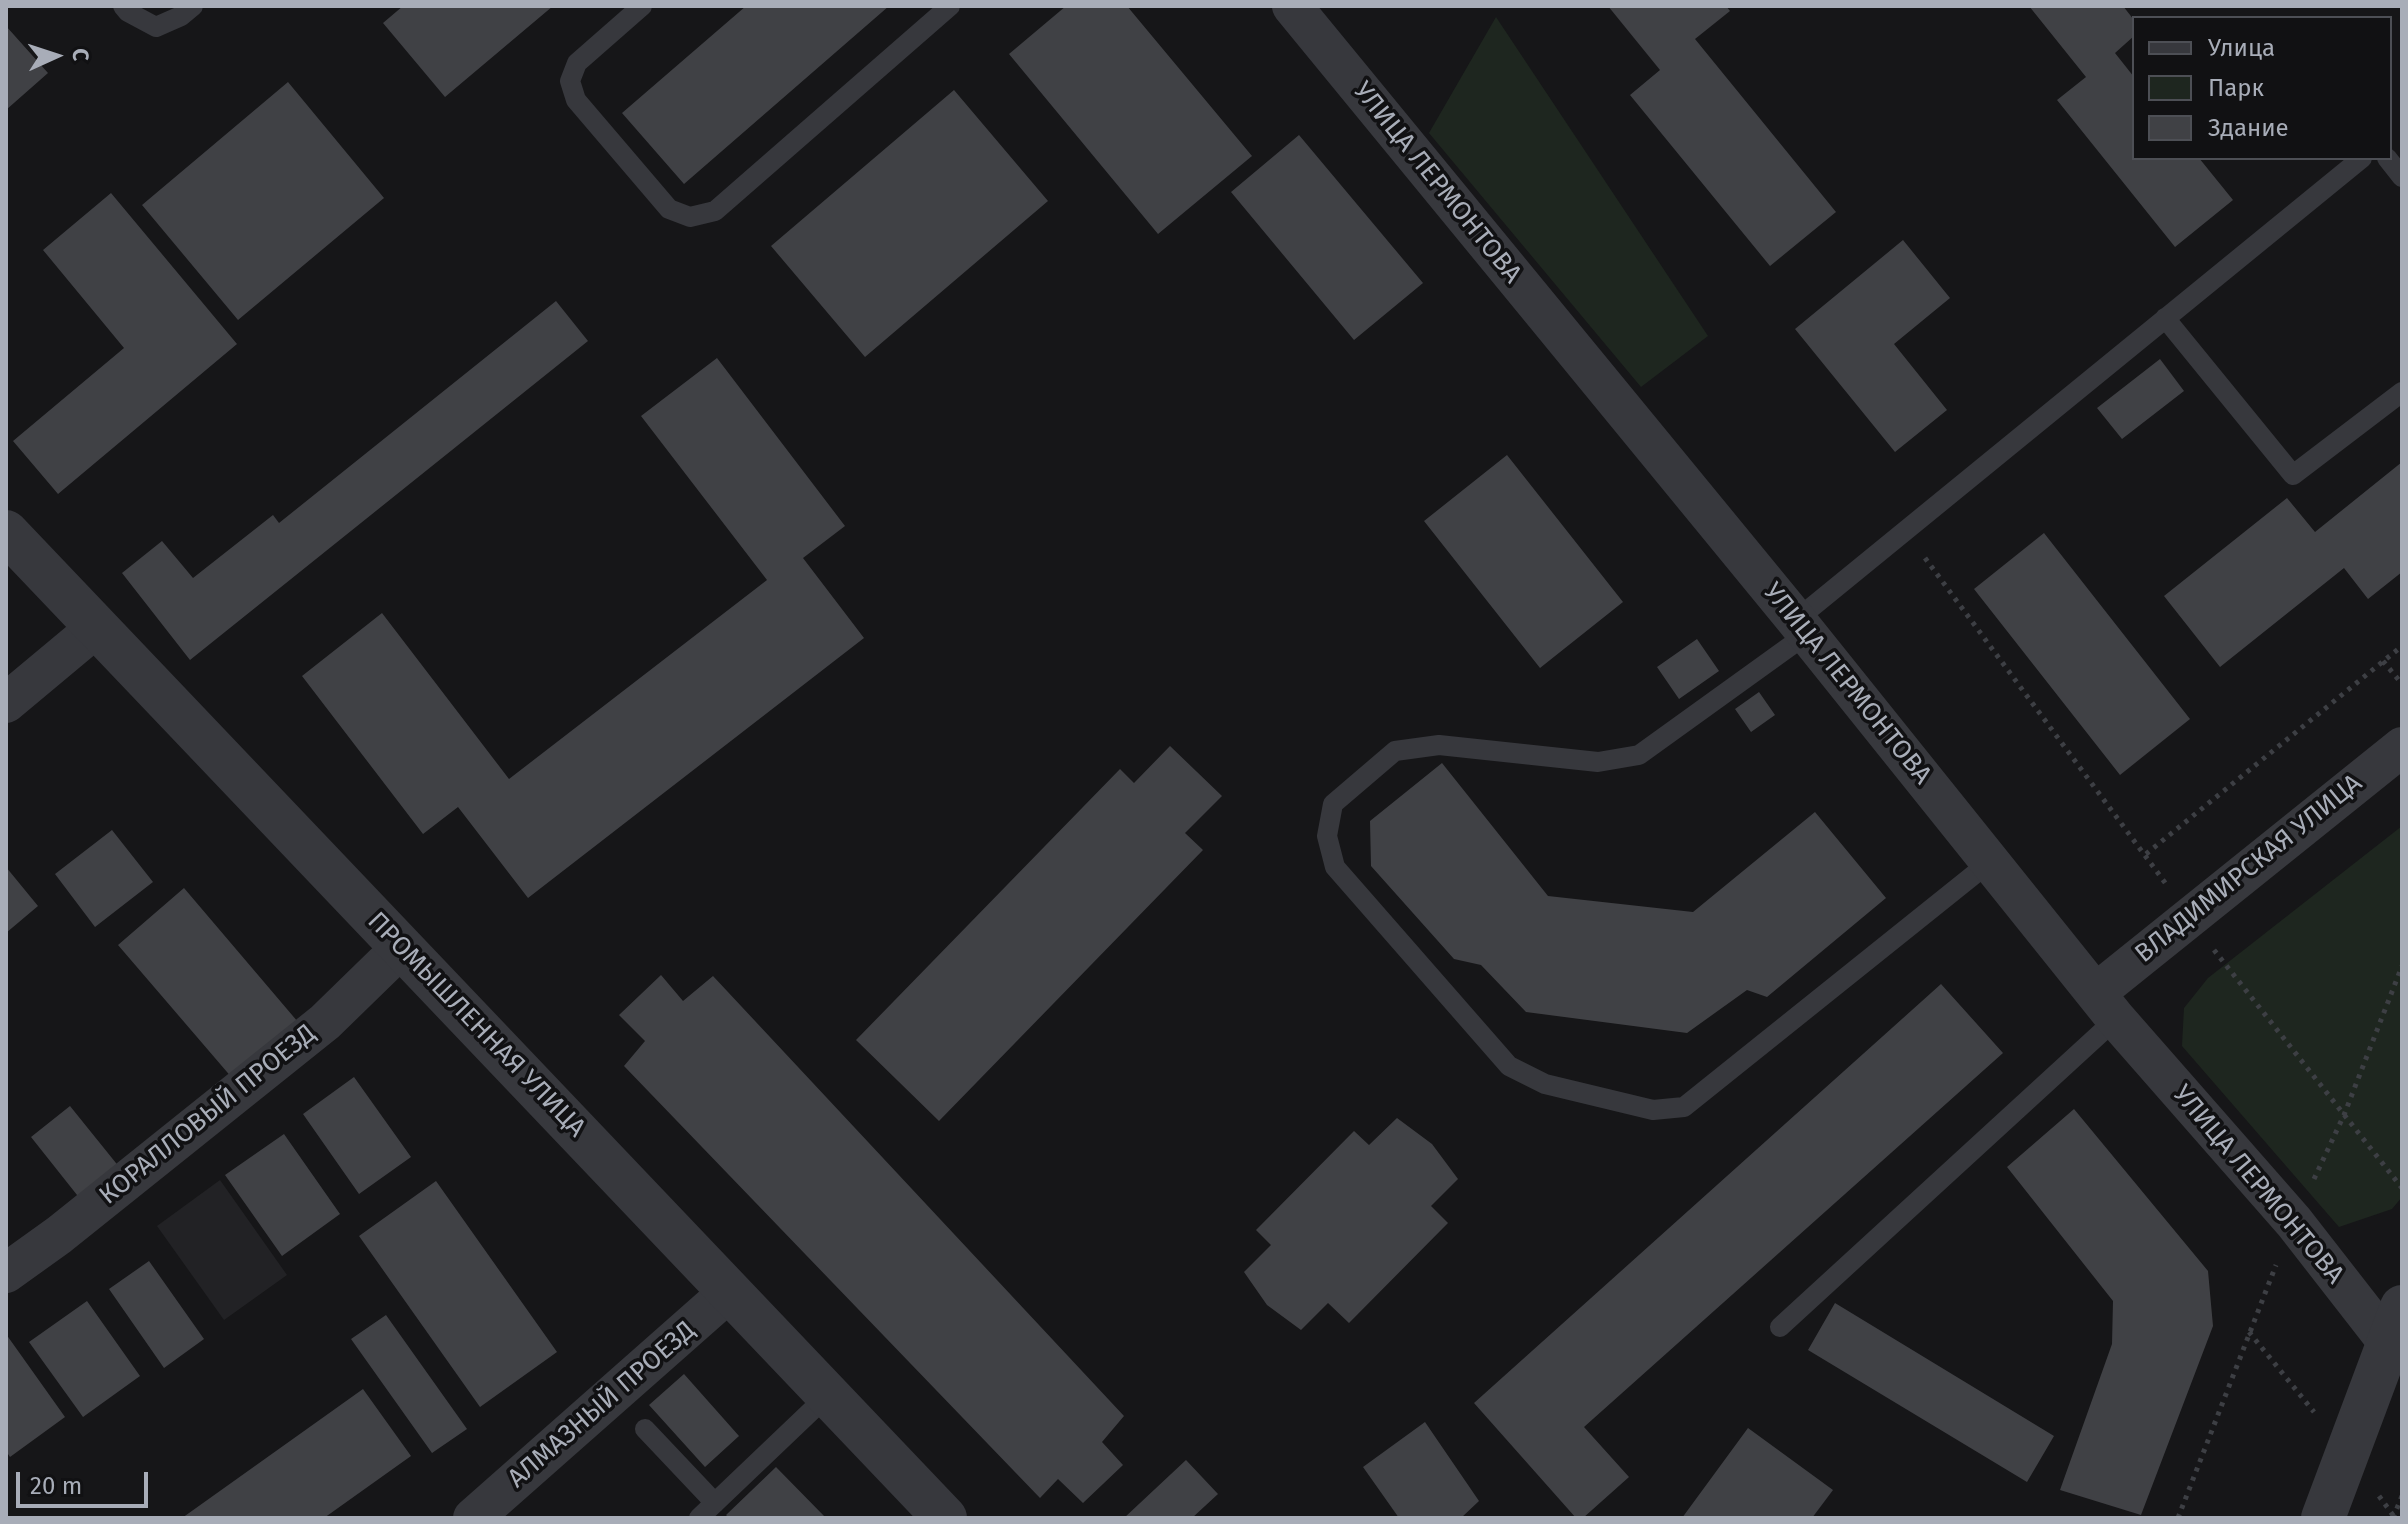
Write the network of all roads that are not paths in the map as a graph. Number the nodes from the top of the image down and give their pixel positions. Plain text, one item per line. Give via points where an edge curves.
1 (123, 6) edge
2 (193, 6) edge
3 (642, 6) edge
4 (950, 6) edge
5 (1292, 6) edge
6 (2360, 160) edge
7 (2389, 160) edge
8 (2402, 177) edge
9 (2165, 318) junction
10 (2402, 392) edge
11 (6, 532) edge
12 (97, 627) junction
13 (1801, 627) junction
14 (6, 703) edge
15 (2402, 747) edge
16 (1991, 861) junction
17 (402, 947) junction
18 (2107, 1005) junction
19 (6, 1273) edge
20 (730, 1291) junction
21 (1780, 1327) dead end
22 (2398, 1338) edge
23 (828, 1395) junction
24 (645, 1429) dead end
25 (715, 1503) junction
26 (473, 1518) edge
27 (699, 1518) edge
28 (945, 1518) edge
29 (2323, 1518) edge

1 - 2 lane via 156,27
3 - 4 lane via 577,63 570,81 576,100 669,209 690,217 715,211
5 - 13 street, УЛИЦА ЛЕРМОНТОВА
6 - 9 lane
7 - 8 lane
9 - 10 lane via 2293,475
9 - 13 lane via 1905,531
11 - 12 street, ПРОМЫШЛЕННАЯ УЛИЦА
12 - 14 street
12 - 17 street, ПРОМЫШЛЕННАЯ УЛИЦА
13 - 16 street, УЛИЦА ЛЕРМОНТОВА
13 - 16 lane via 1639,755 1598,762 1439,745 1395,751 1333,804 1327,836 1335,867 1509,1066 1545,1084 1653,1110 1684,1107
15 - 18 street, ВЛАДИМИРСКАЯ УЛИЦА via 2188,917
16 - 18 street, УЛИЦА ЛЕРМОНТОВА
17 - 19 street, КОРАЛЛОВЫЙ ПРОЕЗД via 325,1022
17 - 20 street, ПРОМЫШЛЕННАЯ УЛИЦА
18 - 21 lane
18 - 22 street, УЛИЦА ЛЕРМОНТОВА
20 - 23 street, ПРОМЫШЛЕННАЯ УЛИЦА
20 - 26 street, АЛМАЗНЫЙ ПРОЕЗД
22 - 29 street
23 - 25 lane
23 - 28 street, ПРОМЫШЛЕННАЯ УЛИЦА
24 - 25 lane
25 - 27 lane

